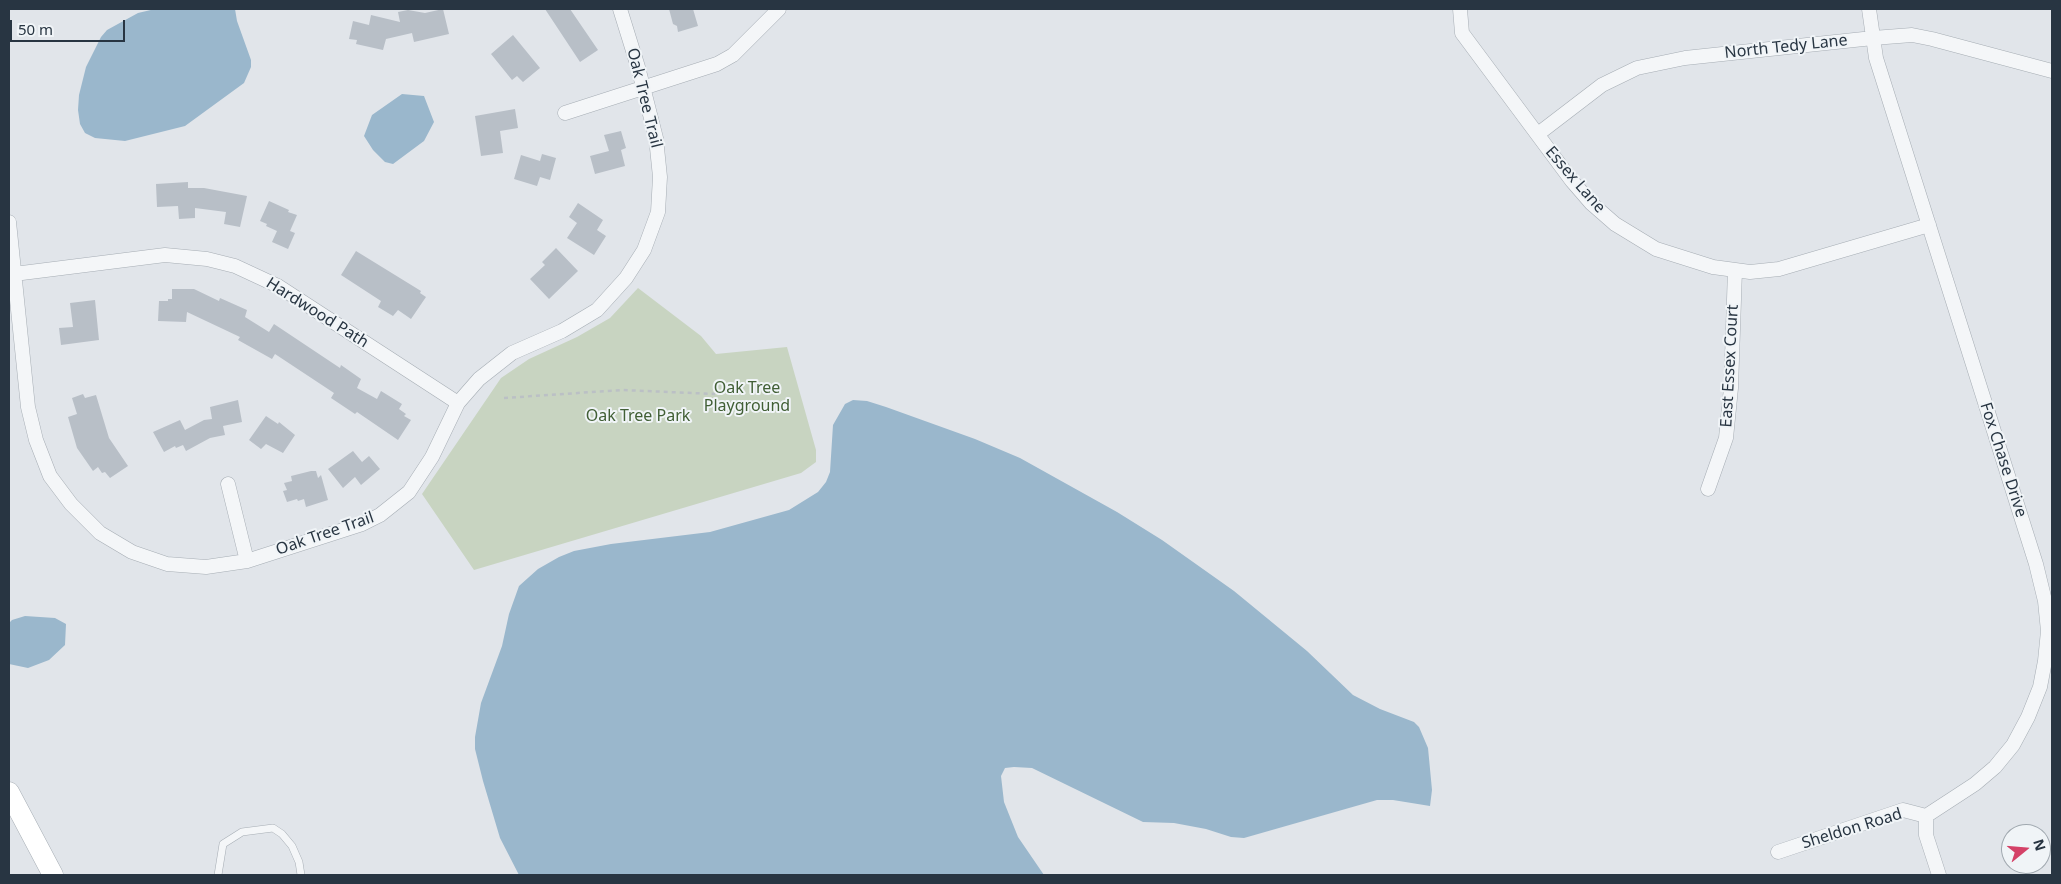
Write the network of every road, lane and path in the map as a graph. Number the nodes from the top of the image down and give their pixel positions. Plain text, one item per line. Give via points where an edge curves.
1 (620, 9) edge
2 (779, 9) edge
3 (1460, 9) edge
4 (1868, 9) edge
5 (1873, 38) junction
6 (2052, 71) edge
7 (644, 87) junction
8 (565, 113) dead end
9 (1538, 134) junction
10 (9, 222) edge
11 (1929, 225) junction
12 (1735, 270) junction
13 (14, 274) junction
14 (715, 394) dead end
15 (504, 398) dead end
16 (458, 403) junction
17 (228, 484) dead end
18 (1708, 489) dead end
19 (247, 561) junction
20 (2046, 688) edge
21 (9, 792) edge
22 (1926, 816) junction
23 (1778, 852) dead end
24 (53, 875) edge
25 (218, 875) edge
26 (301, 875) edge
27 (1938, 875) edge

1 - 7 street, Oak Tree Trail
2 - 7 street via 732,55 717,64
3 - 9 street, Essex Lane via 1462,33
4 - 5 street, Fox Chase Drive
5 - 6 street, North Tedy Lane via 1912,36 1932,39
5 - 9 street, North Tedy Lane via 1685,58 1637,68 1602,84
5 - 11 street, Fox Chase Drive via 1876,58
7 - 8 street
7 - 16 street, Oak Tree Trail via 656,138 660,177 658,212 644,250 626,278 597,310 512,353 479,379
9 - 12 street, Essex Lane via 1591,203 1621,228 1656,249 1714,268
10 - 13 street, Oak Tree Trail
11 - 12 street, Essex Lane via 1779,269
11 - 20 street, Fox Chase Drive via 2045,601 2048,631
12 - 18 street, East Essex Court via 1732,388 1726,438
13 - 16 street, Hardwood Path via 166,255 235,266 278,286
13 - 19 street, Oak Tree Trail via 28,407 36,440 50,476 71,504 100,533 132,552 166,564 206,567
14 - 15 path via 622,390
16 - 19 street, Oak Tree Trail via 432,457 409,492 380,515 362,524
17 - 19 street
20 - 22 street, Fox Chase Drive via 2013,745 1995,768
21 - 24 main road
22 - 23 street, Sheldon Road via 1903,810
22 - 27 street via 1926,835
25 - 26 lane via 223,844 242,832 273,828 292,846

